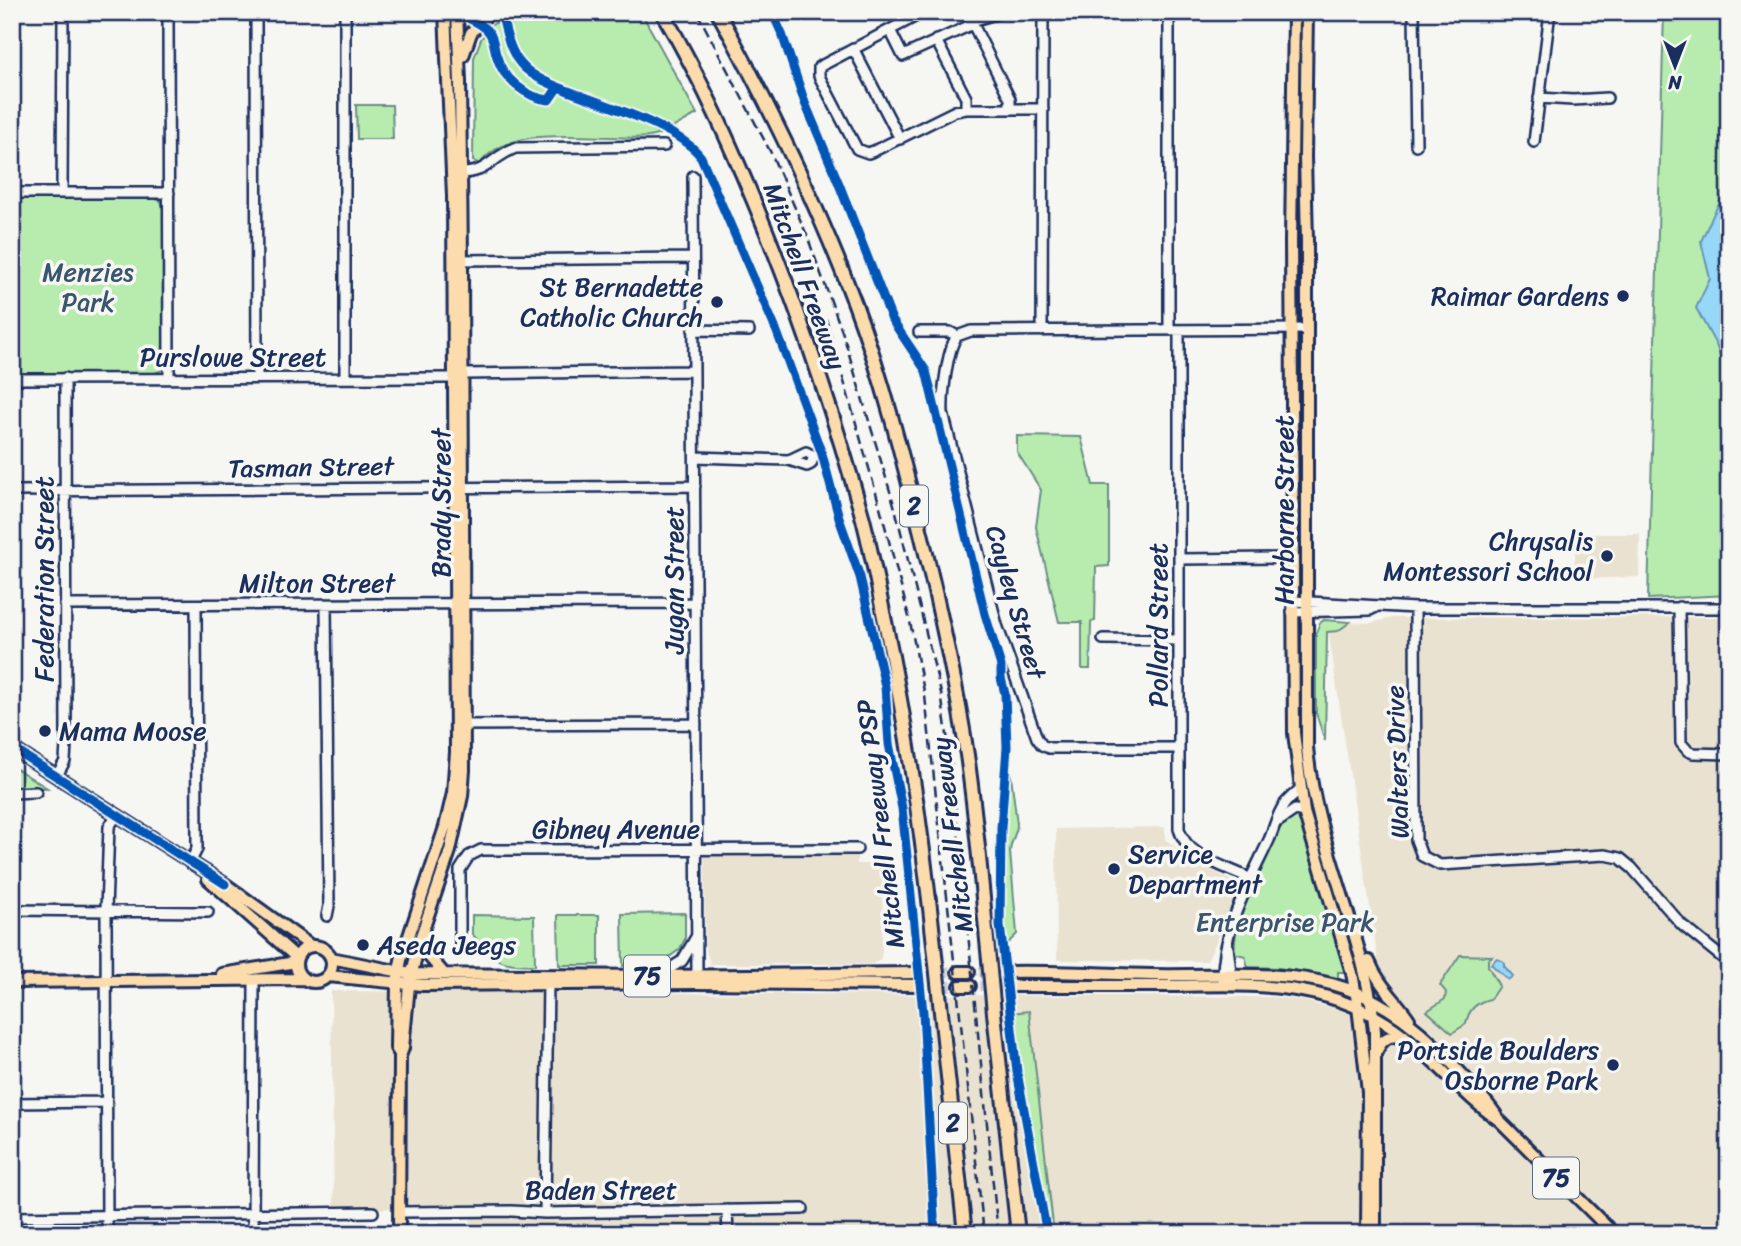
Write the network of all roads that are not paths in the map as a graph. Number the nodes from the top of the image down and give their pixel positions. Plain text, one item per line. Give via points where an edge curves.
1 (63, 12) edge
2 (168, 12) edge
3 (256, 12) edge
4 (345, 12) edge
5 (489, 12) edge
6 (662, 12) edge
7 (718, 12) edge
8 (924, 12) edge
9 (1002, 12) edge
10 (1043, 12) edge
11 (1169, 12) edge
12 (1294, 12) edge
13 (1307, 12) edge
14 (1414, 12) edge
15 (1550, 12) edge
16 (453, 13) edge
17 (971, 19) edge
18 (890, 30) junction
19 (936, 40) junction
20 (853, 48) junction
21 (460, 72) junction
22 (1539, 98) junction
23 (1607, 98) dead end
24 (966, 109) junction
25 (1010, 109) junction
26 (1043, 110) junction
27 (900, 139) junction
28 (1534, 142) dead end
29 (1416, 145) dead end
30 (664, 146) dead end
31 (456, 173) junction
32 (693, 176) dead end
33 (62, 192) junction
34 (12, 193) edge
35 (169, 193) junction
36 (1292, 241) junction
37 (1307, 241) junction
38 (693, 258) junction
39 (458, 260) junction
40 (1307, 329) junction
41 (694, 330) junction
42 (1174, 330) junction
43 (1292, 330) junction
44 (749, 331) dead end
45 (1042, 331) junction
46 (919, 332) dead end
47 (957, 336) junction
48 (693, 370) junction
49 (458, 376) junction
50 (65, 378) junction
51 (169, 378) junction
52 (257, 378) junction
53 (345, 378) junction
54 (12, 379) edge
55 (695, 457) junction
56 (789, 460) dead end
57 (459, 486) junction
58 (695, 486) junction
59 (12, 491) edge
60 (65, 491) junction
61 (1307, 491) junction
62 (1292, 492) junction
63 (1293, 558) junction
64 (1179, 559) junction
65 (695, 603) junction
66 (326, 604) junction
67 (460, 604) junction
68 (65, 605) junction
69 (196, 605) junction
70 (1293, 607) junction
71 (1307, 607) junction
72 (1679, 607) junction
73 (1415, 608) junction
74 (1729, 608) edge
75 (1103, 639) dead end
76 (1179, 640) junction
77 (696, 723) junction
78 (460, 725) junction
79 (1178, 747) junction
80 (12, 748) edge
81 (1729, 754) edge
82 (56, 777) junction
83 (1300, 789) junction
84 (36, 792) dead end
85 (12, 793) edge
86 (1304, 812) junction
87 (116, 816) junction
88 (1278, 822) junction
89 (856, 849) dead end
90 (695, 850) junction
91 (190, 863) junction
92 (1251, 878) junction
93 (12, 910) edge
94 (107, 910) junction
95 (208, 912) dead end
96 (327, 916) dead end
97 (697, 935) junction
98 (421, 936) junction
99 (311, 946) junction
100 (460, 946) dead end
101 (1359, 948) junction
102 (331, 958) junction
103 (296, 960) junction
104 (1729, 963) edge
105 (1007, 972) tunnel mouth
106 (915, 973) tunnel mouth
107 (444, 974) junction
108 (328, 976) junction
109 (656, 976) junction
110 (404, 978) junction
111 (184, 979) junction
112 (304, 979) junction
113 (1228, 979) junction
114 (374, 980) junction
115 (548, 980) junction
116 (697, 980) junction
117 (106, 981) junction
118 (254, 981) junction
119 (12, 982) edge
120 (916, 985) tunnel mouth
121 (1008, 986) tunnel mouth
122 (1356, 991) junction
123 (1371, 999) junction
124 (396, 1000) junction
125 (1358, 1007) junction
126 (1373, 1015) junction
127 (1413, 1025) junction
128 (1410, 1039) junction
129 (400, 1054) junction
130 (1375, 1054) junction
131 (107, 1102) junction
132 (12, 1103) edge
133 (1499, 1120) junction
134 (803, 1209) dead end
135 (727, 1210) junction
136 (373, 1212) dead end
137 (400, 1212) junction
138 (545, 1213) junction
139 (253, 1214) junction
140 (12, 1217) edge
141 (107, 1218) junction
142 (107, 1234) edge
143 (253, 1234) edge
144 (400, 1234) edge
145 (728, 1234) edge
146 (965, 1234) edge
147 (1018, 1234) edge
148 (1367, 1234) edge
149 (1375, 1234) edge
150 (1614, 1234) edge

1 - 33 street
2 - 35 street
3 - 52 street
4 - 53 street
5 - 21 main road via 471,33
6 - 146 highway, Mitchell Freeway / 2, bridge via 726,136 778,260 863,521 902,703 921,828
7 - 147 highway, Mitchell Freeway / 2, bridge via 765,100 855,303 892,416 943,622 977,835
8 - 18 street
9 - 17 street
10 - 26 street
11 - 42 street, Pollard Street
12 - 36 main road, Harborne Street
13 - 37 main road, Harborne Street
14 - 29 street
15 - 22 street
16 - 21 main road, Brady Street
16 - 31 main road, Brady Street
17 - 19 street
17 - 25 street via 1010,99
18 - 19 street via 903,56
18 - 20 street
19 - 24 street via 967,99
20 - 27 street
20 - 27 street via 819,67 819,76 857,149 874,151
21 - 31 main road, Brady Street
22 - 23 street
22 - 28 street
24 - 25 street
24 - 27 street
25 - 26 street
26 - 45 street
30 - 31 street via 515,148 481,171
31 - 39 main road, Brady Street
32 - 38 street, Jugan Street
33 - 34 street
33 - 35 street
35 - 51 street
36 - 37 main road
36 - 43 main road, Harborne Street
37 - 40 main road, Harborne Street
38 - 39 street
38 - 41 street, Jugan Street
39 - 49 main road, Brady Street
40 - 43 street
40 - 61 main road, Harborne Street
41 - 44 street
41 - 48 street, Jugan Street
42 - 43 street
42 - 45 street
42 - 64 street, Pollard Street
43 - 62 main road, Harborne Street
45 - 47 street via 971,331
46 - 47 street
47 - 79 street, Cayley Street via 943,413 997,625 1037,738 1049,748
48 - 49 street, Purslowe Street
48 - 55 street, Jugan Street
49 - 53 street, Purslowe Street
49 - 57 main road, Brady Street
50 - 51 street, Purslowe Street
50 - 54 street, Purslowe Street
50 - 60 street, Federation Street
51 - 52 street, Purslowe Street
52 - 53 street, Purslowe Street
55 - 56 street
55 - 58 street, Jugan Street
57 - 58 street, Tasman Street
57 - 60 street, Tasman Street
57 - 67 main road, Brady Street
58 - 65 street, Jugan Street
59 - 60 street, Tasman Street
60 - 68 street, Federation Street
61 - 62 main road
61 - 71 main road, Harborne Street
62 - 63 main road, Harborne Street
63 - 64 street
63 - 70 main road, Harborne Street
64 - 76 street, Pollard Street
65 - 67 street, Milton Street
65 - 77 street, Jugan Street
66 - 67 street, Milton Street
66 - 69 street, Milton Street
66 - 96 street
67 - 78 main road, Brady Street
68 - 69 street, Milton Street
68 - 82 street, Federation Street via 65,761
69 - 91 street via 197,849
70 - 71 street
70 - 83 main road, Harborne Street via 1294,733
71 - 73 street via 1369,604
71 - 101 main road, Harborne Street via 1309,776
72 - 73 street
72 - 74 street
72 - 81 street via 1681,743 1693,753
73 - 104 street, Walters Drive via 1416,840 1422,856 1440,865 1605,855 1620,858 1682,925
75 - 76 street
76 - 79 street, Pollard Street
77 - 78 street
77 - 90 street, Jugan Street
78 - 98 main road, Brady Street via 464,769 457,825
78 - 110 main road, Brady Street via 448,816 407,938
79 - 92 street, Pollard Street via 1179,821 1184,841 1196,853
80 - 82 main road
82 - 87 main road
83 - 86 main road, Harborne Street
83 - 88 street via 1283,805
84 - 85 street
86 - 88 street via 1295,810
86 - 122 main road, Harborne Street
87 - 91 main road
87 - 94 street via 109,827
88 - 92 street
89 - 90 street, Gibney Avenue
90 - 97 street, Jugan Street
90 - 100 street, Gibney Avenue via 481,850 469,856 460,870
91 - 99 main road
91 - 103 main road
92 - 113 street via 1228,929 1222,964
93 - 94 street
94 - 95 street
94 - 117 street
97 - 109 street via 682,961
97 - 116 street, Jugan Street
98 - 107 main road
98 - 110 main road, Brady Street
99 - 102 main road via 323,948
99 - 103 main road
101 - 123 main road, Harborne Street
101 - 127 main road
102 - 108 main road
102 - 110 main road, 75
103 - 111 main road
103 - 112 main road
105 - 113 main road, 75
106 - 116 main road, 75
107 - 110 main road, 75
107 - 115 main road, 75
108 - 112 main road via 316,982
108 - 114 main road, 75
109 - 115 main road, 75
109 - 116 main road, 75
110 - 114 main road, 75
110 - 115 main road, 75
110 - 124 main road
110 - 129 main road
111 - 117 main road
111 - 118 main road
112 - 118 main road
113 - 121 main road, 75
113 - 122 main road, 75 via 1299,976
113 - 125 main road, 75 via 1296,988
114 - 124 main road
115 - 116 main road, 75
115 - 138 street
116 - 120 main road, 75
117 - 119 main road
117 - 131 street
118 - 139 street
122 - 123 main road, 75
122 - 125 main road, Harborne Street
123 - 126 main road, Harborne Street
123 - 127 main road, 75
124 - 129 main road via 396,1048
125 - 126 main road, 75
125 - 148 main road, Harborne Street via 1368,1093
126 - 128 main road, 75
126 - 130 main road, Harborne Street
127 - 133 main road, 75
128 - 130 main road via 1387,1037
128 - 133 main road, 75
129 - 137 main road
130 - 149 main road, Harborne Street
131 - 132 street
131 - 141 street
133 - 150 main road, 75
134 - 135 street, Baden Street
135 - 138 street, Baden Street
135 - 145 street
136 - 139 street
137 - 138 street, Baden Street
137 - 144 main road
139 - 141 street
139 - 143 street
140 - 141 street
141 - 142 street

